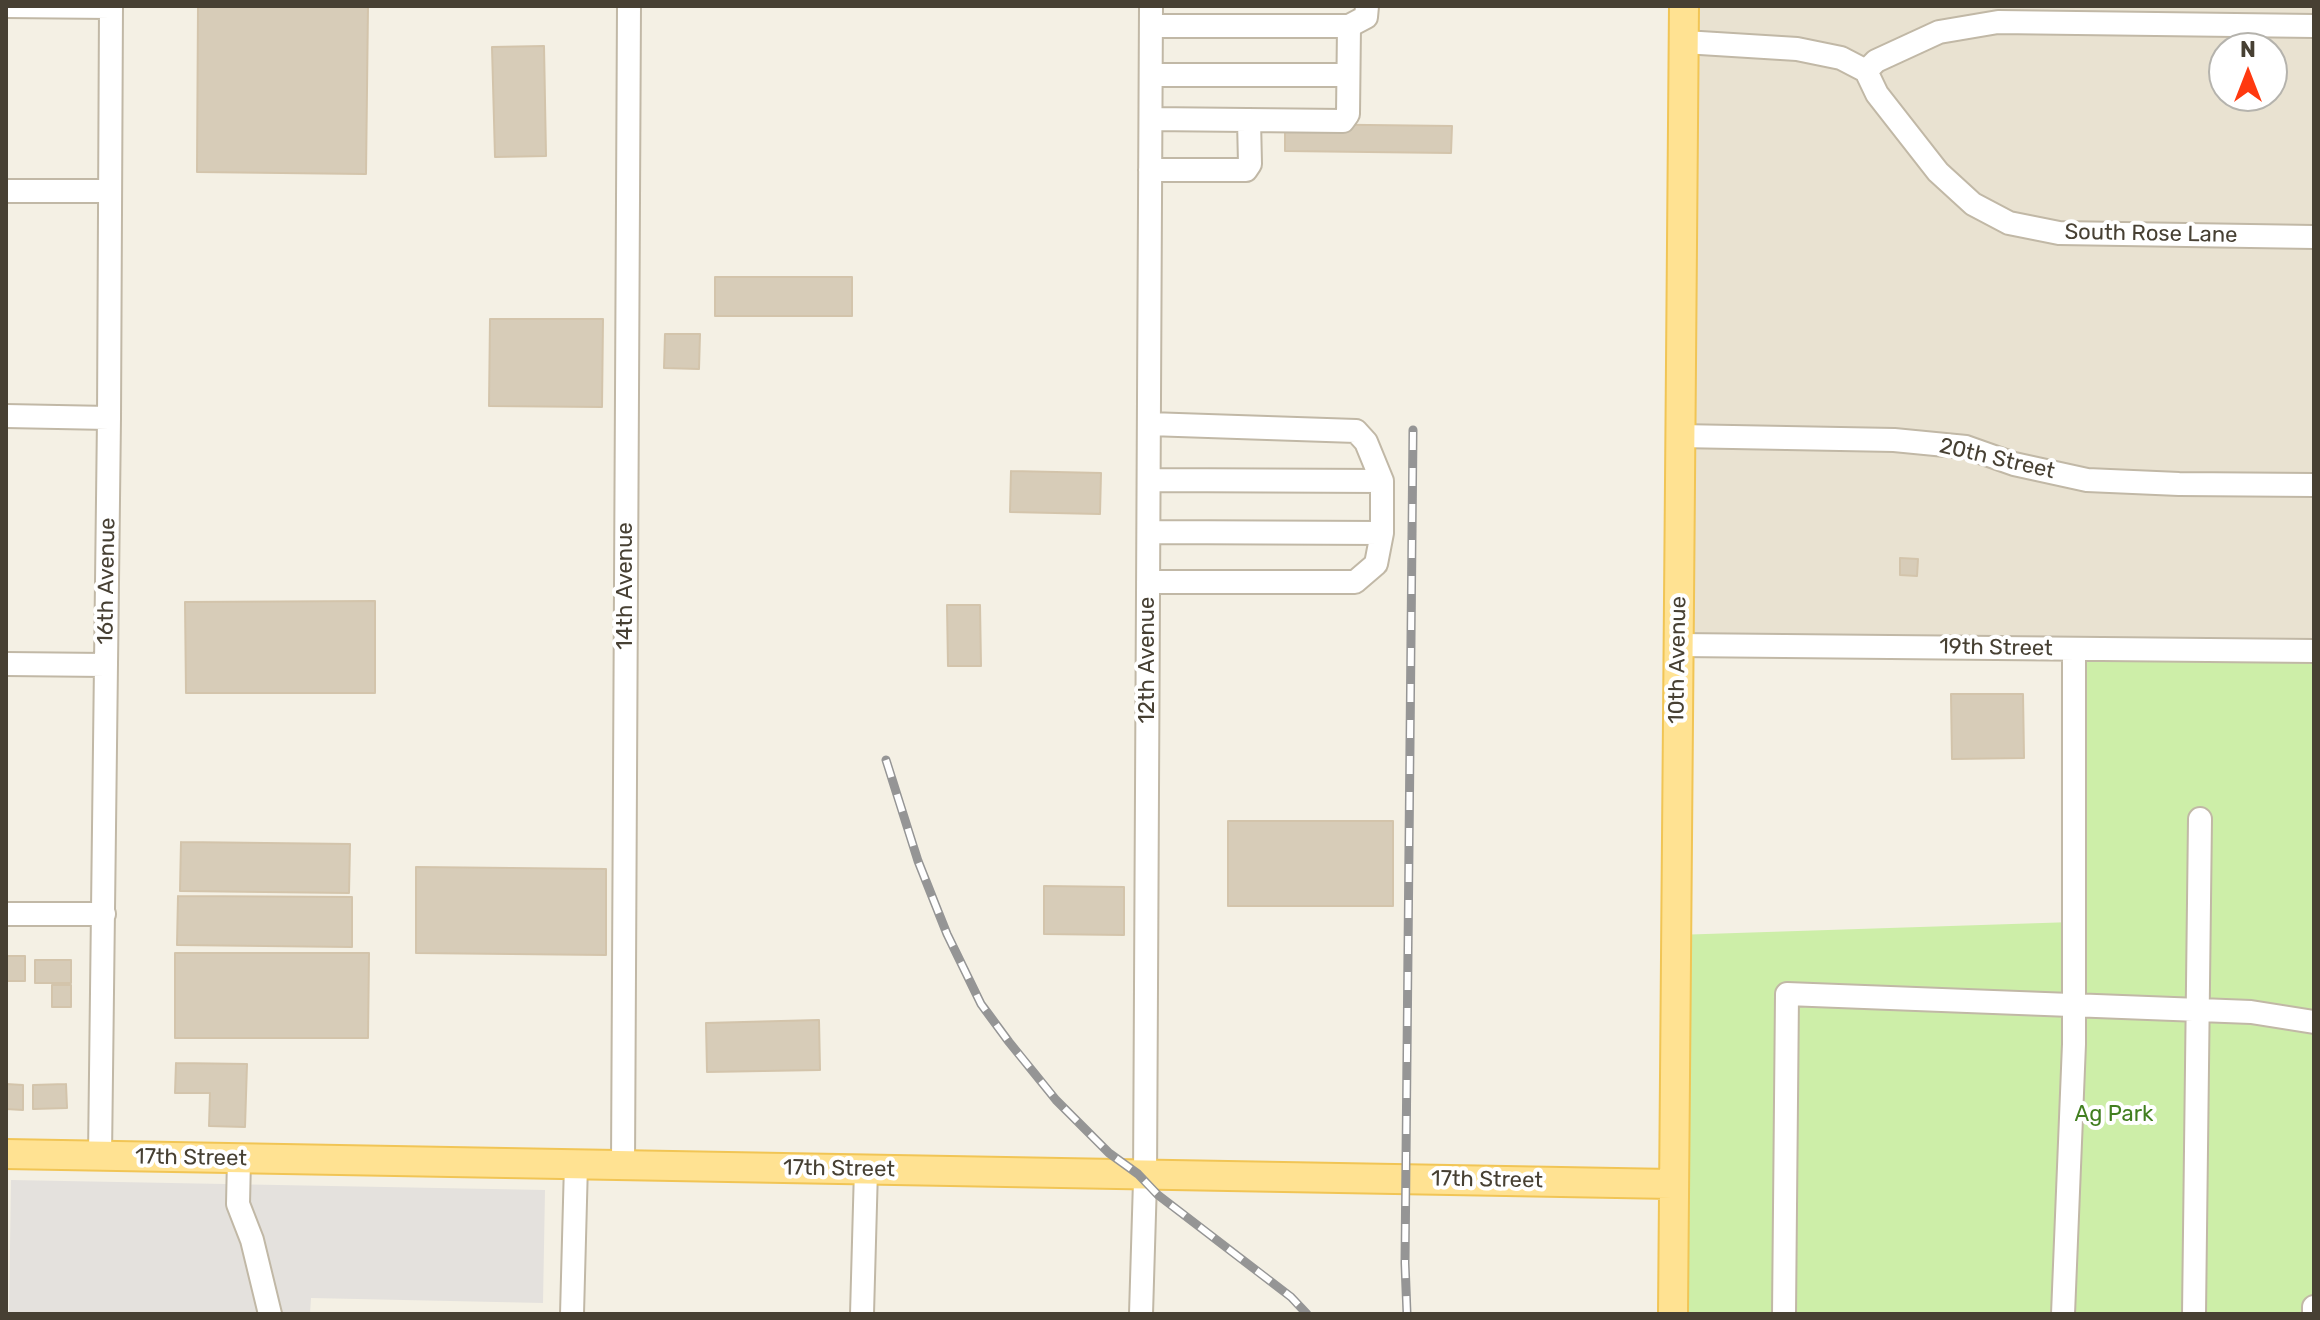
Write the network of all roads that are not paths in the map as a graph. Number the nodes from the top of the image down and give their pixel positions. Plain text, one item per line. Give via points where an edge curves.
1 (6, 6) edge
2 (629, 6) edge
3 (1367, 6) edge
4 (1684, 6) edge
5 (111, 7) edge
6 (1151, 16) edge
7 (1349, 26) junction
8 (2314, 26) edge
9 (1684, 42) junction
10 (1866, 71) junction
11 (1151, 75) junction
12 (1348, 75) junction
13 (1151, 119) junction
14 (1249, 120) junction
15 (1150, 170) junction
16 (6, 191) edge
17 (110, 191) junction
18 (2314, 237) edge
19 (6, 416) edge
20 (109, 418) junction
21 (1149, 424) junction
22 (1679, 436) junction
23 (1149, 480) junction
24 (1382, 481) junction
25 (2314, 485) edge
26 (1149, 532) junction
27 (1382, 533) junction
28 (1148, 582) junction
29 (1678, 645) junction
30 (2074, 649) junction
31 (2314, 651) edge
32 (6, 664) edge
33 (106, 665) junction
34 (2200, 819) dead end
35 (6, 914) edge
36 (104, 914) junction
37 (2074, 1006) junction
38 (2198, 1010) junction
39 (2314, 1022) edge
40 (6, 1154) edge
41 (100, 1156) junction
42 (239, 1159) junction
43 (576, 1164) junction
44 (623, 1165) junction
45 (866, 1169) junction
46 (1145, 1174) junction
47 (1672, 1184) junction
48 (2314, 1307) edge
49 (270, 1314) edge
50 (572, 1314) edge
51 (862, 1314) edge
52 (1141, 1314) edge
53 (1673, 1314) edge
54 (1784, 1314) edge
55 (2063, 1314) edge
56 (2194, 1314) edge
57 (2314, 1314) edge

1 - 5 street
2 - 44 street, 14th Avenue
3 - 7 street via 1366,17
4 - 9 main road, 10th Avenue
5 - 17 street, 16th Avenue
6 - 7 street
6 - 11 street, 12th Avenue
7 - 12 street
8 - 10 street via 1998,22 1939,32 1876,61
9 - 10 street via 1797,49 1841,58
9 - 22 main road, 10th Avenue
10 - 18 street, South Rose Lane via 1877,94 1938,172 1973,204 2009,223 2059,233
11 - 12 street
11 - 13 street, 12th Avenue
12 - 14 street via 1348,114 1343,121
13 - 14 street
13 - 15 street, 12th Avenue
14 - 15 street via 1246,170
15 - 21 street, 12th Avenue
16 - 17 street
17 - 20 street, 16th Avenue
19 - 20 street
20 - 33 street, 16th Avenue
21 - 23 street, 12th Avenue
21 - 24 street via 1356,431
22 - 25 street, 20th Street via 1894,440 1966,447 2087,480
22 - 29 main road, 10th Avenue
23 - 24 street
23 - 26 street, 12th Avenue
24 - 27 street
26 - 27 street
26 - 28 street, 12th Avenue
27 - 28 street via 1376,564 1355,582
28 - 46 street, 12th Avenue
29 - 30 street, 19th Street
29 - 47 main road, 10th Avenue
30 - 31 street, 19th Street
30 - 37 street
32 - 33 street
33 - 36 street, 16th Avenue
34 - 38 street
35 - 36 street
36 - 41 street, 16th Avenue
37 - 38 street
37 - 54 street via 1787,994
37 - 55 street
38 - 39 street
38 - 56 street
40 - 41 main road, 17th Street
41 - 42 main road, 17th Street
42 - 43 main road, 17th Street
42 - 49 street via 238,1204
43 - 44 main road, 17th Street
43 - 50 street
44 - 45 main road, 17th Street
45 - 46 main road, 17th Street
45 - 51 street
46 - 47 main road, 17th Street
46 - 52 street, 12th Avenue
47 - 53 main road, 10th Avenue
48 - 57 street

